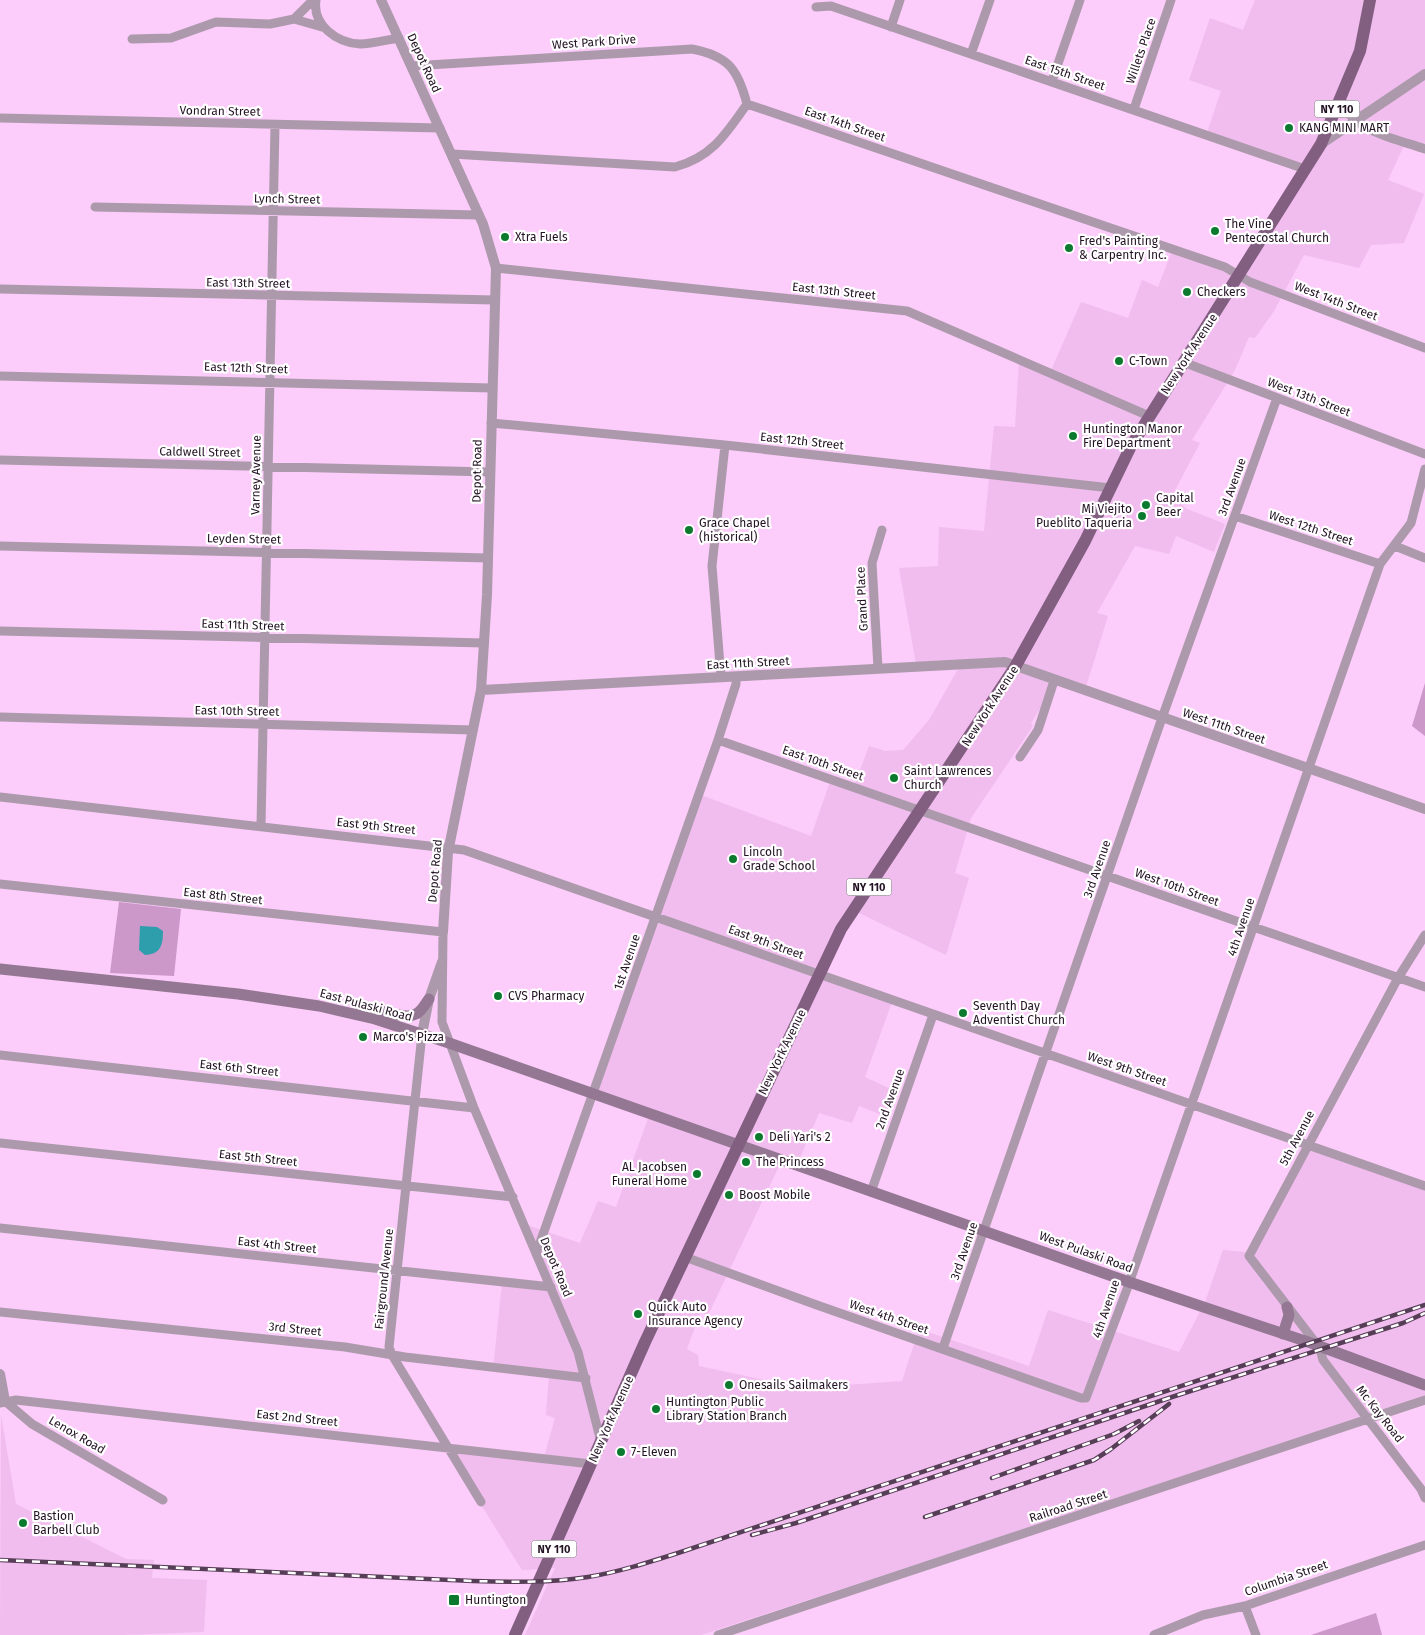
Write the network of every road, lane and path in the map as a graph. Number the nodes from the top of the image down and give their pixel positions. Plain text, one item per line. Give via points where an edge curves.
1 (314, 0) edge
2 (382, 0) edge
3 (900, 0) edge
4 (990, 0) edge
5 (1080, 0) edge
6 (1171, 0) edge
7 (1370, 0) edge
8 (816, 7) dead end
9 (294, 18) junction
10 (322, 27) junction
11 (890, 27) junction
12 (399, 38) junction
13 (132, 40) dead end
14 (971, 54) junction
15 (412, 66) junction
16 (1425, 74) edge
17 (1052, 81) junction
18 (1342, 100) junction
19 (747, 104) junction
20 (1134, 109) junction
21 (0, 118) edge
22 (1356, 122) junction
23 (276, 125) junction
24 (440, 128) junction
25 (1321, 144) junction
26 (1425, 149) edge
27 (452, 154) junction
28 (1305, 169) junction
29 (96, 207) dead end
30 (274, 211) junction
31 (479, 215) junction
32 (496, 268) junction
33 (1238, 275) junction
34 (0, 289) edge
35 (272, 296) junction
36 (495, 300) junction
37 (1425, 348) edge
38 (1183, 362) junction
39 (0, 376) edge
40 (270, 382) junction
41 (492, 388) junction
42 (1277, 398) junction
43 (1149, 416) junction
44 (491, 423) junction
45 (725, 445) junction
46 (1425, 454) edge
47 (0, 460) edge
48 (268, 466) junction
49 (1425, 469) edge
50 (490, 472) junction
51 (1111, 488) junction
52 (1235, 516) junction
53 (882, 530) dead end
54 (0, 546) edge
55 (1395, 546) junction
56 (267, 552) junction
57 (488, 558) junction
58 (1425, 558) edge
59 (1380, 564) junction
60 (0, 631) edge
61 (265, 638) junction
62 (484, 644) junction
63 (1015, 666) junction
64 (878, 668) junction
65 (721, 677) junction
66 (736, 677) junction
67 (1054, 681) junction
68 (481, 690) junction
69 (0, 717) edge
70 (1162, 718) junction
71 (264, 723) junction
72 (473, 730) junction
73 (718, 740) junction
74 (1020, 756) dead end
75 (1309, 768) junction
76 (0, 797) edge
77 (1425, 808) edge
78 (921, 810) junction
79 (261, 826) junction
80 (449, 847) junction
81 (1108, 875) junction
82 (0, 884) edge
83 (656, 916) junction
84 (1254, 927) junction
85 (443, 932) junction
86 (1425, 935) edge
87 (442, 962) junction
88 (0, 969) edge
89 (820, 974) junction
90 (1398, 978) junction
91 (1425, 987) edge
92 (428, 999) junction
93 (353, 1013) junction
94 (933, 1015) junction
95 (422, 1034) junction
96 (449, 1043) junction
97 (1046, 1054) junction
98 (0, 1056) edge
99 (593, 1095) junction
100 (416, 1101) junction
101 (1191, 1104) junction
102 (474, 1108) junction
103 (0, 1143) edge
104 (737, 1145) junction
105 (1307, 1146) junction
106 (407, 1186) junction
107 (1425, 1186) edge
108 (871, 1192) junction
109 (513, 1197) junction
110 (0, 1228) edge
111 (984, 1231) junction
112 (536, 1254) junction
113 (685, 1257) junction
114 (398, 1270) junction
115 (1129, 1282) junction
116 (551, 1287) junction
117 (1287, 1307) junction
118 (0, 1312) edge
119 (1283, 1334) junction
120 (1317, 1345) junction
121 (942, 1348) junction
122 (392, 1355) junction
123 (0, 1374) edge
124 (586, 1378) junction
125 (1425, 1385) edge
126 (1086, 1398) joint
127 (1425, 1400) edge
128 (3, 1402) edge
129 (1369, 1420) junction
130 (601, 1442) junction
131 (448, 1447) junction
132 (591, 1464) junction
133 (1425, 1498) edge
134 (163, 1500) dead end
135 (481, 1502) dead end
136 (1425, 1545) edge
137 (1245, 1606) junction
138 (515, 1635) edge
139 (718, 1635) edge
140 (1154, 1635) edge
141 (1256, 1635) edge

1 - 9 street
1 - 10 street
2 - 12 street, Depot Road
3 - 11 street
4 - 14 street
5 - 17 street
6 - 20 street, Willets Place
7 - 18 main road, New York Avenue / NY 110 via 1362,44
8 - 11 street, East 15th Street via 831,6
9 - 10 street
9 - 13 street via 270,24 216,22 171,38
10 - 12 street via 344,41 360,44
11 - 14 street, East 15th Street
12 - 15 street, Depot Road
14 - 17 street, East 15th Street
15 - 19 street, West Park Drive via 692,49 711,53 728,63 739,77
15 - 24 street, Depot Road
16 - 22 street
17 - 20 street, East 15th Street
18 - 22 street
18 - 25 main road, New York Avenue / NY 110
19 - 27 street via 718,144 693,162 675,166
19 - 33 street, East 14th Street via 1197,257
20 - 28 street, East 15th Street
21 - 23 street, Vondran Street
22 - 25 street
22 - 26 street
23 - 24 street, Vondran Street
23 - 30 street, Varney Avenue
24 - 27 street, Depot Road
25 - 28 main road, New York Avenue / NY 110
27 - 31 street, Depot Road
28 - 33 main road, New York Avenue / NY 110
29 - 30 street, Lynch Street
30 - 31 street, Lynch Street
30 - 35 street, Varney Avenue
31 - 32 street, Depot Road
32 - 36 street, Depot Road
32 - 43 street, East 13th Street via 907,311
33 - 37 street, West 14th Street
33 - 38 main road, New York Avenue / NY 110
34 - 35 street, East 13th Street
35 - 36 street, East 13th Street
35 - 40 street, Varney Avenue
36 - 41 street, Depot Road
38 - 42 street, West 13th Street
38 - 43 main road, New York Avenue / NY 110
39 - 40 street, East 12th Street
40 - 41 street, East 12th Street
40 - 48 street, Varney Avenue
41 - 44 street, Depot Road
42 - 46 street, West 13th Street
42 - 52 street, 3rd Avenue
43 - 51 main road, New York Avenue / NY 110
44 - 45 street, East 12th Street
44 - 50 street, Depot Road
45 - 51 street, East 12th Street
45 - 65 street via 712,566
47 - 48 street, Caldwell Street
48 - 50 street, Caldwell Street
48 - 56 street, Varney Avenue
49 - 55 street, 4th Avenue via 1411,523
50 - 57 street, Depot Road
51 - 63 main road, New York Avenue / NY 110
52 - 59 street, West 12th Street
52 - 70 street, 3rd Avenue
53 - 64 street, Grand Place via 872,563
54 - 56 street, Leyden Street
55 - 58 street
55 - 59 street, 4th Avenue
56 - 57 street, Leyden Street
56 - 61 street, Varney Avenue
57 - 62 street, Depot Road
59 - 75 street, 4th Avenue
60 - 61 street, East 11th Street
61 - 62 street, East 11th Street
61 - 71 street, Varney Avenue
62 - 68 street, Depot Road
63 - 64 street, East 11th Street via 998,662
63 - 67 street, West 11th Street
63 - 78 main road, New York Avenue / NY 110
64 - 66 street, East 11th Street
65 - 66 street, East 11th Street
65 - 68 street, East 11th Street
66 - 73 street, 1st Avenue
67 - 70 street, West 11th Street
67 - 74 street via 1038,730
68 - 72 street, Depot Road
69 - 71 street, East 10th Street
70 - 75 street, West 11th Street
70 - 81 street, 3rd Avenue
71 - 72 street, East 10th Street
71 - 79 street, Varney Avenue
72 - 80 street, Depot Road
73 - 78 street, East 10th Street
73 - 83 street, 1st Avenue
75 - 77 street, West 11th Street
75 - 84 street, 4th Avenue
76 - 79 street, East 9th Street
78 - 81 street, West 10th Street
78 - 89 main road, New York Avenue / NY 110 via 841,929
79 - 80 street, East 9th Street
80 - 83 street, East 9th Street
80 - 85 street, Depot Road
81 - 84 street, West 10th Street
81 - 97 street, 3rd Avenue
82 - 85 street, East 8th Street
83 - 89 street, East 9th Street
83 - 99 street, 1st Avenue
84 - 90 street, West 10th Street
84 - 101 street, 4th Avenue
85 - 87 street, Depot Road
86 - 90 street, 5th Avenue
87 - 92 street, Depot Road
87 - 96 street, Depot Road via 442,1022
88 - 93 main road, East Pulaski Road via 279,999
89 - 94 street, West 9th Street
89 - 104 main road, New York Avenue / NY 110
90 - 91 street, West 10th Street
90 - 105 street, 5th Avenue
92 - 93 main road via 412,1016 363,1008
92 - 95 street, Depot Road
93 - 95 main road, East Pulaski Road
94 - 97 street, West 9th Street
94 - 108 street, 2nd Avenue
95 - 96 main road, East Pulaski Road
95 - 100 street, Fairground Avenue
96 - 99 main road, East Pulaski Road
96 - 102 street, Depot Road
97 - 101 street, West 9th Street
97 - 111 street, 3rd Avenue
98 - 100 street, East 6th Street
99 - 104 main road, East Pulaski Road
99 - 112 street, 1st Avenue
100 - 102 street, East 6th Street
100 - 106 street, Fairground Avenue
101 - 105 street, West 9th Street
101 - 115 street, 4th Avenue
102 - 109 street, Depot Road
103 - 106 street, East 5th Street
104 - 108 main road, West Pulaski Road
104 - 113 main road, New York Avenue / NY 110
105 - 107 street, West 9th Street
105 - 117 street, 5th Avenue via 1249,1256
106 - 109 street, East 5th Street
106 - 114 street, Fairground Avenue
108 - 111 main road, West Pulaski Road
109 - 112 street, Depot Road
110 - 114 street, East 4th Street
111 - 115 main road, West Pulaski Road
111 - 121 street, 3rd Avenue
112 - 116 street, Depot Road
113 - 121 street, West 4th Street
113 - 130 main road, New York Avenue / NY 110
114 - 116 street, East 4th Street
114 - 122 street, Fairground Avenue via 389,1347
115 - 119 main road, West Pulaski Road
115 - 126 street, 4th Avenue
116 - 124 street, Depot Road
117 - 119 main road via 1289,1315
117 - 120 street, 5th Avenue
118 - 122 street, 3rd Street via 336,1346
119 - 120 main road, West Pulaski Road
120 - 125 main road, West Pulaski Road
120 - 129 street, Mc Kay Road via 1323,1360
121 - 126 street, West 4th Street
122 - 124 street, 3rd Street
122 - 131 street, Fairground Avenue
123 - 128 street
124 - 130 street, Depot Road
127 - 129 street, Railroad Street
128 - 131 street, East 2nd Street via 16,1400
128 - 134 street, Lenox Road via 32,1424
129 - 133 street, Mc Kay Road
129 - 139 street, Railroad Street
130 - 132 main road, New York Avenue / NY 110
131 - 132 street, East 2nd Street
131 - 135 street, Fairground Avenue
132 - 138 main road, New York Avenue / NY 110
136 - 137 street, Columbia Street
137 - 140 street, Columbia Street via 1203,1615
137 - 141 street

